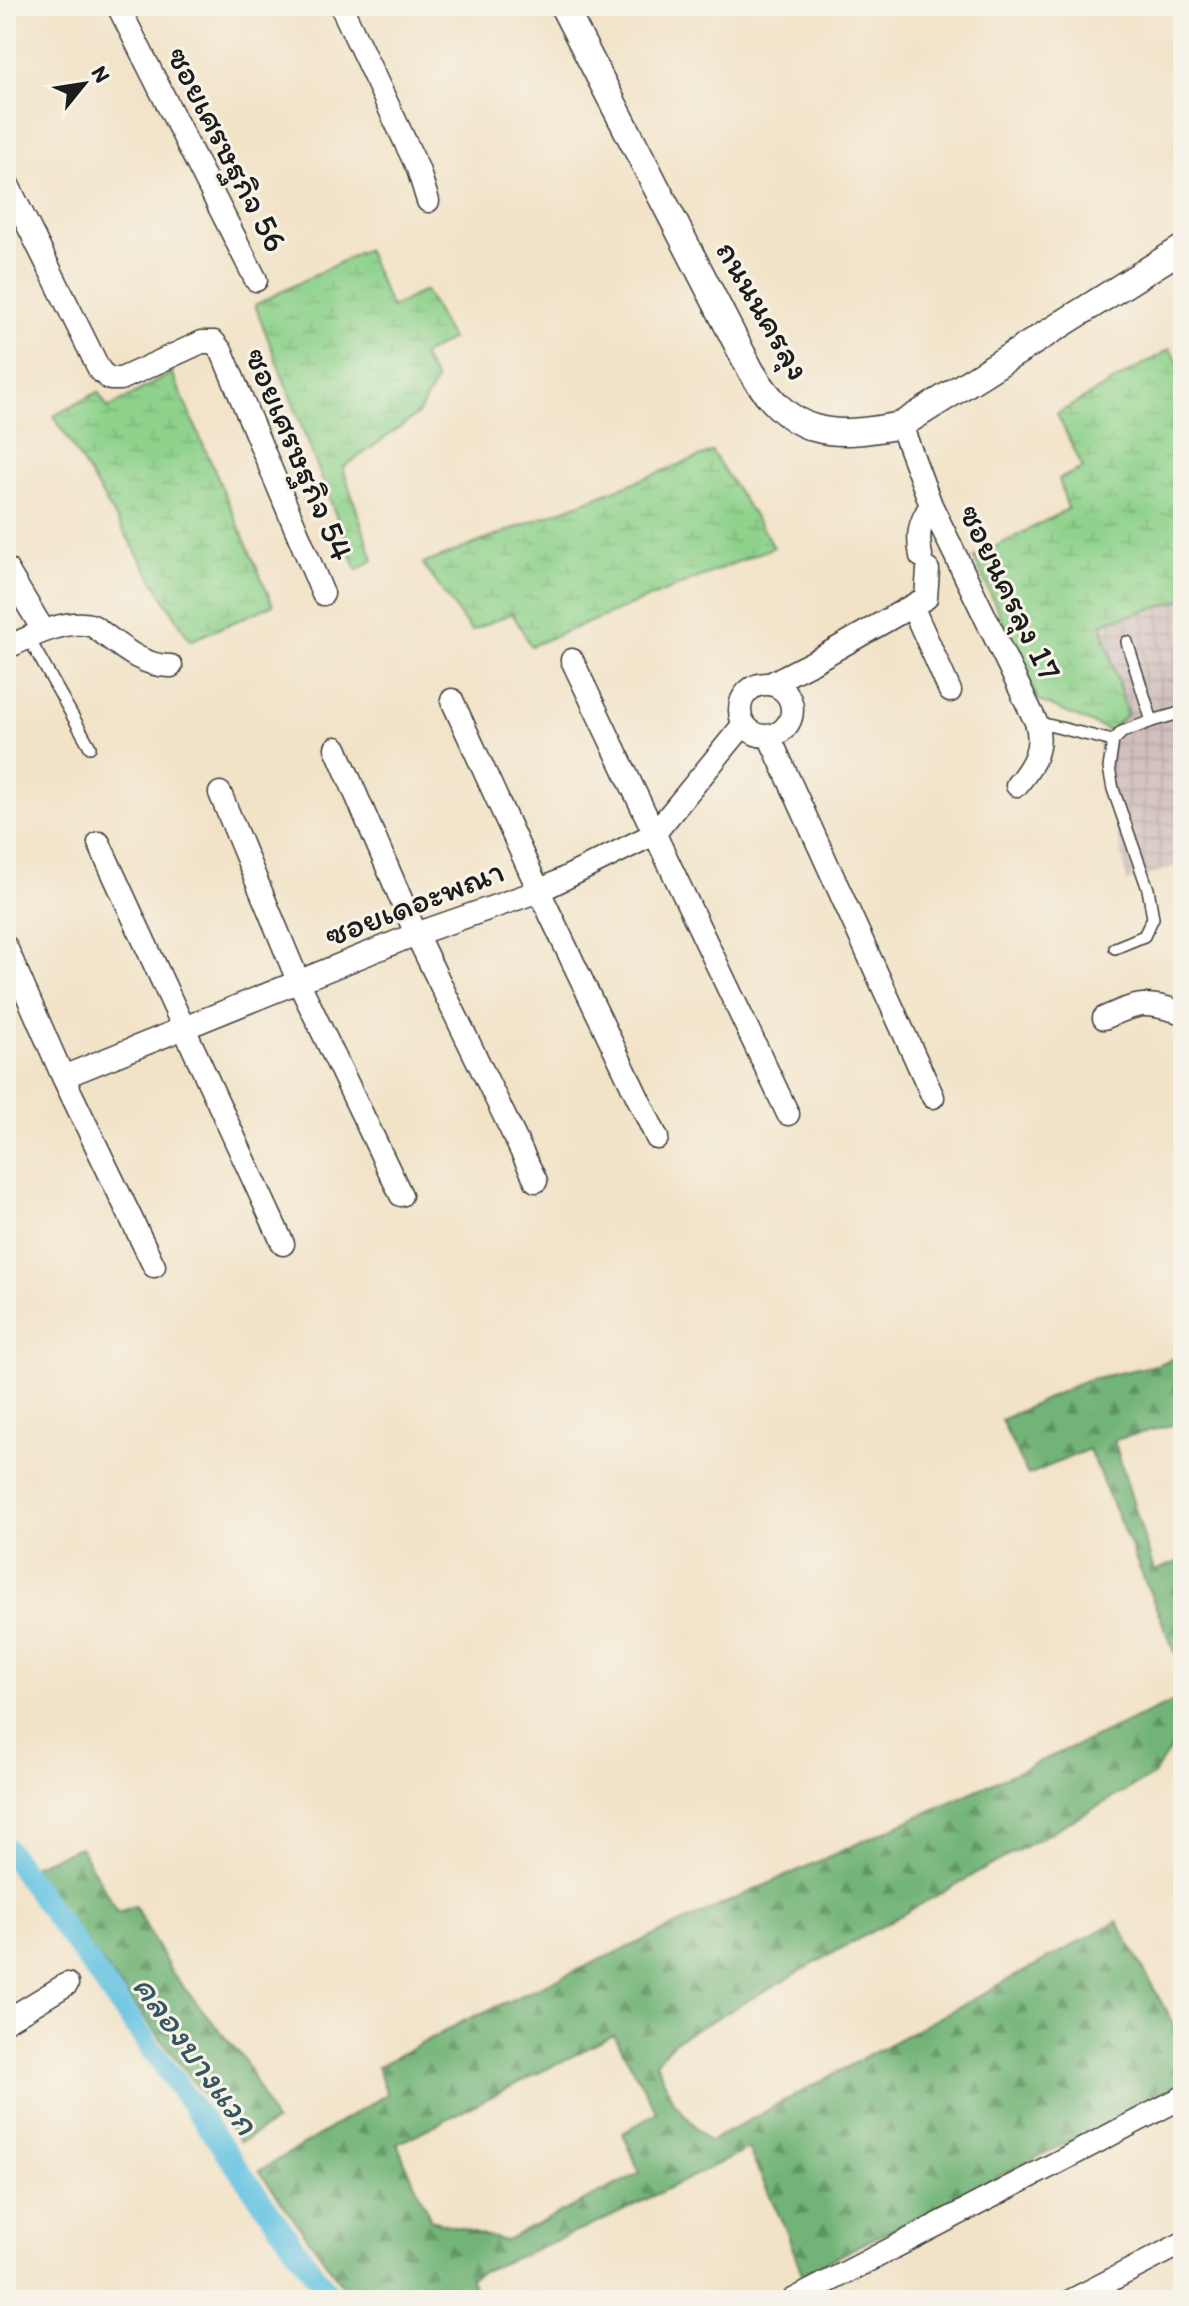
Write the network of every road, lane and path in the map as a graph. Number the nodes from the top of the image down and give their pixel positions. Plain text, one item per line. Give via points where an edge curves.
1 (118, 6) edge
2 (341, 6) edge
3 (563, 6) edge
4 (6, 181) edge
5 (428, 201) dead end
6 (1183, 248) edge
7 (256, 280) dead end
8 (901, 425) junction
9 (931, 505) junction
10 (6, 568) edge
11 (323, 594) dead end
12 (912, 606) junction
13 (35, 634) junction
14 (1127, 642) dead end
15 (6, 648) edge
16 (572, 660) dead end
17 (171, 666) dead end
18 (770, 684) junction
19 (950, 691) dead end
20 (452, 700) dead end
21 (1183, 712) edge
22 (1152, 721) junction
23 (1036, 722) junction
24 (744, 724) junction
25 (769, 736) junction
26 (1113, 741) junction
27 (90, 747) dead end
28 (336, 748) dead end
29 (1017, 785) dead end
30 (220, 793) dead end
31 (654, 834) junction
32 (99, 843) dead end
33 (539, 891) junction
34 (416, 934) junction
35 (6, 947) edge
36 (1115, 948) dead end
37 (299, 983) junction
38 (1183, 1013) edge
39 (1104, 1018) dead end
40 (182, 1028) junction
41 (63, 1077) junction
42 (933, 1097) dead end
43 (788, 1114) dead end
44 (657, 1138) dead end
45 (536, 1181) dead end
46 (401, 1195) dead end
47 (283, 1244) dead end
48 (154, 1266) dead end
49 (67, 1984) dead end
50 (6, 2021) edge
51 (1183, 2097) edge
52 (1183, 2243) edge
53 (793, 2300) edge
54 (1072, 2300) edge

1 - 7 street, ซอยเศรษฐกิจ 56
2 - 5 street
3 - 8 street, ถนนนครลุง via 765,394 782,413 816,430 857,433
4 - 11 street, ซอยเศรษฐกิจ 54 via 100,371 110,379 121,379 202,342 214,342 222,352
6 - 8 street, ถนนนครลุง
8 - 9 street, ซอยนครลุง 17
9 - 12 street via 917,535 926,598
9 - 23 street, ซอยนครลุง 17
10 - 13 street
12 - 18 street, ซอยเดอะพณา
12 - 19 street
13 - 15 street
13 - 17 street via 85,623 142,660
13 - 27 lane
14 - 22 lane
16 - 31 street
18 - 24 street, ซอยเดอะพณา via 756,685 745,694 740,709
18 - 25 street via 790,698 792,715 784,730
20 - 33 street
21 - 22 lane
22 - 26 lane
23 - 26 lane
23 - 29 street, ซอยนครลุง 17 via 1034,765
24 - 25 street via 755,734
24 - 31 street, ซอยเดอะพณา
25 - 42 street
26 - 36 lane via 1113,789 1153,918 1144,936
28 - 34 street
30 - 37 street
31 - 33 street, ซอยเดอะพณา
31 - 43 street
32 - 40 street
33 - 34 street, ซอยเดอะพณา
33 - 44 street
34 - 37 street, ซอยเดอะพณา
34 - 45 street
35 - 41 street
37 - 40 street, ซอยเดอะพณา
37 - 46 street
38 - 39 street via 1149,1003
40 - 41 street, ซอยเดอะพณา
40 - 47 street
41 - 48 street
49 - 50 street
51 - 53 street
52 - 54 street

